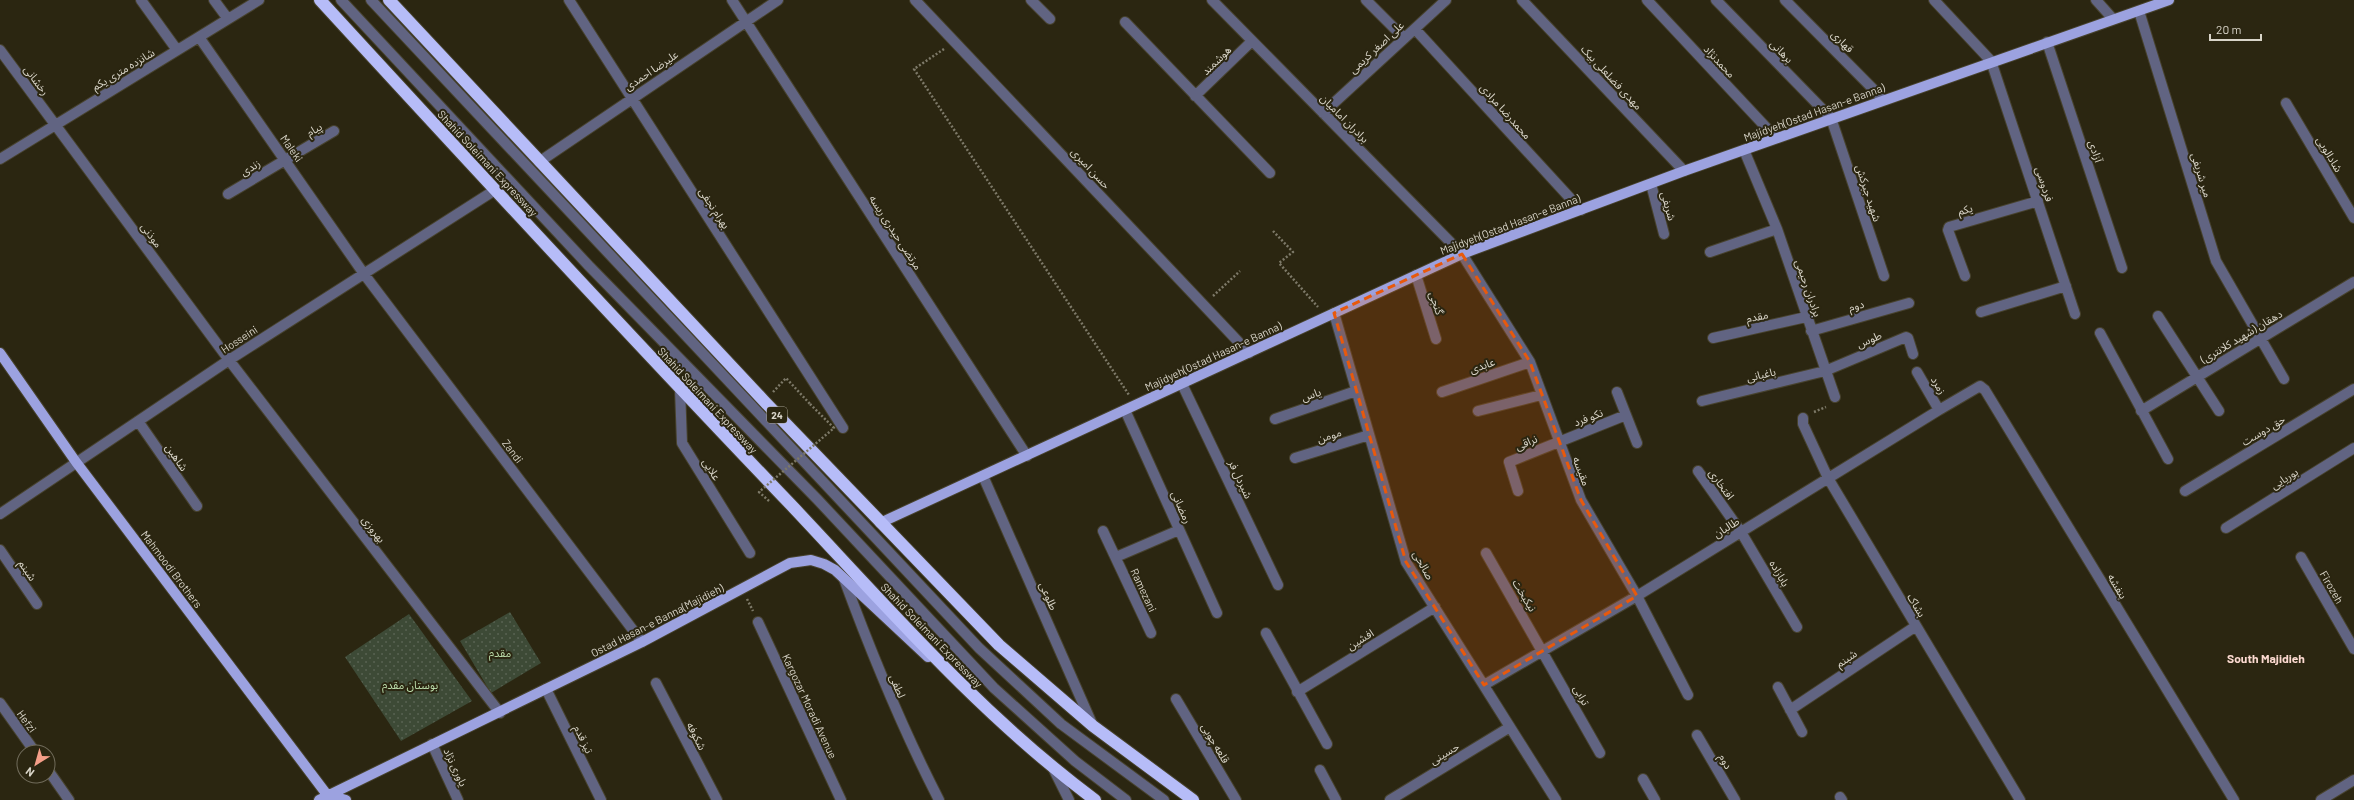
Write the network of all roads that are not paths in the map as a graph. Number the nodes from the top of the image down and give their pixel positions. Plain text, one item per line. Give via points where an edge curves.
1 (141, 0) edge
2 (214, 0) edge
3 (259, 0) edge
4 (320, 0) edge
5 (340, 0) edge
6 (371, 0) edge
7 (389, 0) edge
8 (569, 0) edge
9 (732, 0) edge
10 (778, 0) edge
11 (915, 0) edge
12 (1031, 0) edge
13 (1212, 0) edge
14 (1366, 0) edge
15 (1446, 0) edge
16 (1522, 0) edge
17 (1647, 0) edge
18 (1716, 0) edge
19 (1785, 0) edge
20 (1934, 0) edge
21 (2096, 0) edge
22 (2169, 0) edge
23 (2139, 11) junction
24 (228, 19) junction
25 (2113, 19) junction
26 (1050, 20) dead end
27 (746, 22) junction
28 (1124, 22) dead end
29 (1414, 29) junction
30 (199, 37) junction
31 (1404, 38) junction
32 (1252, 41) junction
33 (2047, 42) junction
34 (0, 50) edge
35 (177, 50) junction
36 (1991, 61) junction
37 (1195, 96) junction
38 (630, 98) junction
39 (1884, 100) junction
40 (2286, 103) dead end
41 (1323, 113) junction
42 (1831, 118) junction
43 (56, 124) junction
44 (334, 131) dead end
45 (1776, 138) junction
46 (1744, 150) junction
47 (0, 159) edge
48 (286, 160) junction
49 (538, 162) junction
50 (1684, 171) junction
51 (1270, 173) dead end
52 (1651, 184) junction
53 (495, 190) junction
54 (228, 194) dead end
55 (2038, 201) junction
56 (1581, 210) junction
57 (2354, 218) edge
58 (1777, 229) junction
59 (1664, 234) dead end
60 (1710, 252) dead end
61 (1462, 254) junction
62 (2122, 268) dead end
63 (364, 274) junction
64 (1416, 275) junction
65 (1884, 276) dead end
66 (1965, 276) dead end
67 (2354, 282) edge
68 (2066, 286) junction
69 (1909, 303) dead end
70 (1981, 312) dead end
71 (2075, 314) dead end
72 (1330, 315) junction
73 (2158, 316) dead end
74 (1806, 317) junction
75 (1811, 331) junction
76 (2100, 333) dead end
77 (1713, 338) dead end
78 (1436, 339) dead end
79 (2260, 339) junction
80 (0, 353) edge
81 (1249, 353) junction
82 (1913, 354) dead end
83 (229, 360) junction
84 (1530, 362) junction
85 (1824, 372) junction
86 (1917, 372) dead end
87 (2198, 377) junction
88 (2284, 379) dead end
89 (1182, 384) junction
90 (1980, 386) joint
91 (680, 389) junction
92 (2354, 389) edge
93 (1356, 391) junction
94 (1442, 392) dead end
95 (1617, 392) dead end
96 (1541, 395) junction
97 (1835, 397) road end
98 (1702, 401) dead end
99 (1125, 410) junction
100 (1939, 410) junction
101 (1478, 411) dead end
102 (2141, 411) junction
103 (2219, 411) dead end
104 (1626, 415) junction
105 (1804, 418) road end
106 (1275, 419) dead end
107 (138, 421) junction
108 (843, 428) dead end
109 (1369, 436) junction
110 (1558, 442) junction
111 (1637, 443) dead end
112 (2354, 448) edge
113 (1027, 456) junction
114 (1295, 458) dead end
115 (2168, 459) dead end
116 (76, 462) junction
117 (1698, 471) dead end
118 (983, 476) junction
119 (1828, 478) junction
120 (1518, 491) dead end
121 (2185, 491) dead end
122 (197, 506) dead end
123 (0, 514) edge
124 (880, 523) junction
125 (2226, 528) dead end
126 (1179, 530) junction
127 (1103, 531) dead end
128 (1741, 532) junction
129 (0, 550) edge
130 (750, 553) dead end
131 (1486, 553) dead end
132 (1116, 557) junction
133 (2301, 557) dead end
134 (844, 578) junction
135 (1278, 585) dead end
136 (1637, 596) junction
137 (37, 604) dead end
138 (1434, 607) junction
139 (1217, 613) dead end
140 (758, 622) road end
141 (1916, 626) junction
142 (1797, 627) dead end
143 (1151, 633) dead end
144 (1266, 633) dead end
145 (642, 642) junction
146 (1543, 649) junction
147 (2354, 649) edge
148 (656, 683) dead end
149 (1484, 685) junction
150 (1778, 687) dead end
151 (546, 689) junction
152 (1297, 692) junction
153 (1688, 695) dead end
154 (974, 698) junction
155 (1176, 699) dead end
156 (0, 703) edge
157 (1790, 710) junction
158 (500, 713) junction
159 (1093, 726) junction
160 (1510, 727) junction
161 (1802, 732) dead end
162 (1697, 734) dead end
163 (29, 744) edge
164 (432, 744) junction
165 (1327, 744) dead end
166 (1600, 752) dead end
167 (1054, 770) junction
168 (1320, 770) dead end
169 (1643, 779) dead end
170 (2354, 780) edge
171 (56, 781) edge
172 (330, 798) edge
173 (836, 799) edge
174 (69, 800) edge
175 (319, 800) edge
176 (346, 800) edge
177 (458, 800) edge
178 (601, 800) edge
179 (717, 800) edge
180 (939, 800) edge
181 (1069, 800) edge
182 (1095, 800) edge
183 (1126, 800) edge
184 (1164, 800) edge
185 (1193, 800) edge
186 (1236, 800) edge
187 (1336, 800) edge
188 (1390, 800) edge
189 (1556, 800) edge
190 (1655, 800) edge
191 (1735, 800) edge
192 (2020, 800) edge
193 (2234, 800) edge
194 (2320, 800) edge

1 - 35 street
2 - 24 street
3 - 24 street, شانزده متری یکم
4 - 53 highway, Shahid Soleimani Expressway
5 - 183 street via 600,277 822,504 994,688 1075,761
6 - 184 street via 979,648 1061,724
7 - 49 highway, 24
8 - 38 street, بهرام نجفی
9 - 27 street, مرتضی حیدری ریسه
10 - 27 street, علیرضا احمدی
11 - 81 street, حسن امیری
12 - 26 street
13 - 32 street, برادران امامیان
14 - 31 street
15 - 29 street, علی اصغر کریمی
16 - 50 street, مهدی فضلعلی بیک
17 - 45 street, محمدنژاد
18 - 42 street, برهانی
19 - 39 street, قهاری
20 - 36 street
21 - 25 street
22 - 23 main road, Majidyeh(Ostad Hasan-e Banna)
23 - 25 main road, Majidyeh(Ostad Hasan-e Banna)
23 - 79 street, میر شریفی via 2216,261
24 - 30 street, شانزده متری یکم
25 - 33 main road, Majidyeh(Ostad Hasan-e Banna)
27 - 38 street, علیرضا احمدی
27 - 113 street, مرتضی حیدری ریسه
28 - 37 street
29 - 31 street, علی اصغر کریمی
29 - 56 street, محمدرضا مرادی
30 - 35 street, شانزده متری یکم
30 - 48 street, Maleki
31 - 41 street, علی اصغر کریمی
32 - 37 street, هوشمند
32 - 41 street, برادران امامیان
33 - 36 main road, Majidyeh(Ostad Hasan-e Banna)
33 - 62 street, آزادی
34 - 43 street, رخشانی
35 - 43 street, شانزده متری یکم
36 - 39 main road, Majidyeh(Ostad Hasan-e Banna)
36 - 55 street, فردوسی
37 - 51 street
38 - 49 street, علیرضا احمدی
38 - 108 street, بهرام نجفی
39 - 42 main road, Majidyeh(Ostad Hasan-e Banna)
40 - 57 street, شادالویی
41 - 61 street, برادران امامیان
42 - 45 main road, Majidyeh(Ostad Hasan-e Banna)
42 - 65 street, شهید جبرکش
43 - 47 street, شانزده متری یکم
43 - 83 street, موذنی
44 - 48 street, پیام
45 - 46 main road, Majidyeh(Ostad Hasan-e Banna)
46 - 50 main road, Majidyeh(Ostad Hasan-e Banna)
46 - 58 street, برادران رحیمی
48 - 54 street, زندی
48 - 63 street, Maleki
49 - 124 highway, 24
50 - 52 main road, Majidyeh(Ostad Hasan-e Banna)
52 - 56 main road, Majidyeh(Ostad Hasan-e Banna)
52 - 59 street, شریفی
53 - 63 street, Hosseini
53 - 91 highway, Shahid Soleimani Expressway
55 - 66 street, یکم via 1949,227
55 - 68 street, فردوسی
56 - 61 main road, Majidyeh(Ostad Hasan-e Banna)
58 - 60 street
58 - 74 street, برادران رحیمی
61 - 64 main road, Majidyeh(Ostad Hasan-e Banna)
61 - 84 street, مقیسه
63 - 83 street, Hosseini
63 - 145 street, Zandi
64 - 72 main road, Majidyeh(Ostad Hasan-e Banna)
64 - 78 street, گنجی
67 - 79 street, دهقان (شهید کلانتری)
68 - 70 street
68 - 71 street, فردوسی
69 - 75 street, دوم
72 - 81 main road, Majidyeh(Ostad Hasan-e Banna)
72 - 93 street, صالحی
73 - 87 street
74 - 75 street, برادران رحیمی
74 - 77 street, مقدم
75 - 85 street, برادران رحیمی
76 - 102 street
79 - 87 street, دهقان (شهید کلانتری)
79 - 88 street, میر شریفی
80 - 116 main road, Mahmoodi Brothers
81 - 89 main road, Majidyeh(Ostad Hasan-e Banna)
82 - 85 street, طوس via 1906,337
83 - 107 street, Hosseini
83 - 158 street, بهروزی
84 - 94 street, عابدی
84 - 96 street, مقیسه
85 - 97 street, برادران رحیمی
85 - 98 street, باغبانی
86 - 100 street, زمرد
87 - 102 street, دهقان (شهید کلانتری)
87 - 103 street
89 - 99 main road, Majidyeh(Ostad Hasan-e Banna)
89 - 135 street, شیردل فر
90 - 100 street, طالبان
90 - 193 street, بنفشه via 1985,390
91 - 130 street, علایی via 682,443
91 - 154 highway, Shahid Soleimani Expressway
92 - 121 street, حق دوست
93 - 106 street, یاس
93 - 109 street, صالحی
95 - 104 street
96 - 101 street
96 - 110 street, مقیسه
99 - 113 main road, Majidyeh(Ostad Hasan-e Banna)
99 - 126 street, رمضانی
100 - 119 street, طالبان
102 - 115 street
104 - 110 street, نکو فرد
104 - 111 street
105 - 119 street, بشاک via 1803,424
107 - 116 street, Hosseini
107 - 122 street, شاهین
109 - 114 street, مومن
109 - 138 street, صالحی via 1406,562
110 - 120 street, نراقی via 1509,462
110 - 136 street, مقیسه via 1581,500
112 - 125 street, بوریایی
113 - 118 main road, Majidyeh(Ostad Hasan-e Banna)
116 - 123 street, Hosseini
116 - 172 main road, Mahmoodi Brothers
117 - 128 street, افتخاری
118 - 124 main road, Majidyeh(Ostad Hasan-e Banna)
118 - 159 street, طلوعی
119 - 128 street, طالبان
119 - 141 street, بشاک
124 - 159 highway, 24 via 999,645
126 - 132 street
126 - 139 street, رمضانی
127 - 132 street, Ramezani
128 - 136 street, طالبان
128 - 142 street, بابازاده
129 - 137 street, شبنم
131 - 146 street, نیکبخت
132 - 143 street, Ramezani
133 - 147 street, Firozeh
134 - 145 main road, Ostad Hasan-e Banna(Majidieh) via 824,564 801,560 780,568
134 - 154 main road, Ostad Hasan-e Banna(Majidieh) via 888,622
134 - 180 street, لطفی via 874,662 906,736
136 - 146 street, طالبان
136 - 153 street, مقیسه
138 - 149 street, صالحی
138 - 152 street, افشین
140 - 173 street, Kargozar Moradi Avenue
141 - 157 street, شبنم
141 - 192 street, بشاک
144 - 152 street
145 - 151 main road, Ostad Hasan-e Banna(Majidieh)
146 - 149 street, طالبان
146 - 166 street, ترابی
148 - 179 street, شکوفه
149 - 160 street, صالحی
150 - 157 street
151 - 158 main road, Ostad Hasan-e Banna(Majidieh)
151 - 178 street, تیز قدم
152 - 165 street
154 - 167 highway, Shahid Soleimani Expressway
155 - 186 street, قلعه چوبی
156 - 163 street, Hefzi
157 - 161 street
158 - 164 main road, Ostad Hasan-e Banna(Majidieh)
159 - 185 highway, 24
160 - 188 street, حسینی
160 - 189 street, صالحی
162 - 191 street, دوم
164 - 172 main road, Ostad Hasan-e Banna(Majidieh)
164 - 177 street, یاوری نژاد
167 - 181 street
167 - 182 highway, Shahid Soleimani Expressway
168 - 187 street
169 - 190 street
170 - 194 street
171 - 174 street
172 - 175 main road, Ostad Hasan-e Banna(Majidieh)
172 - 176 main road

